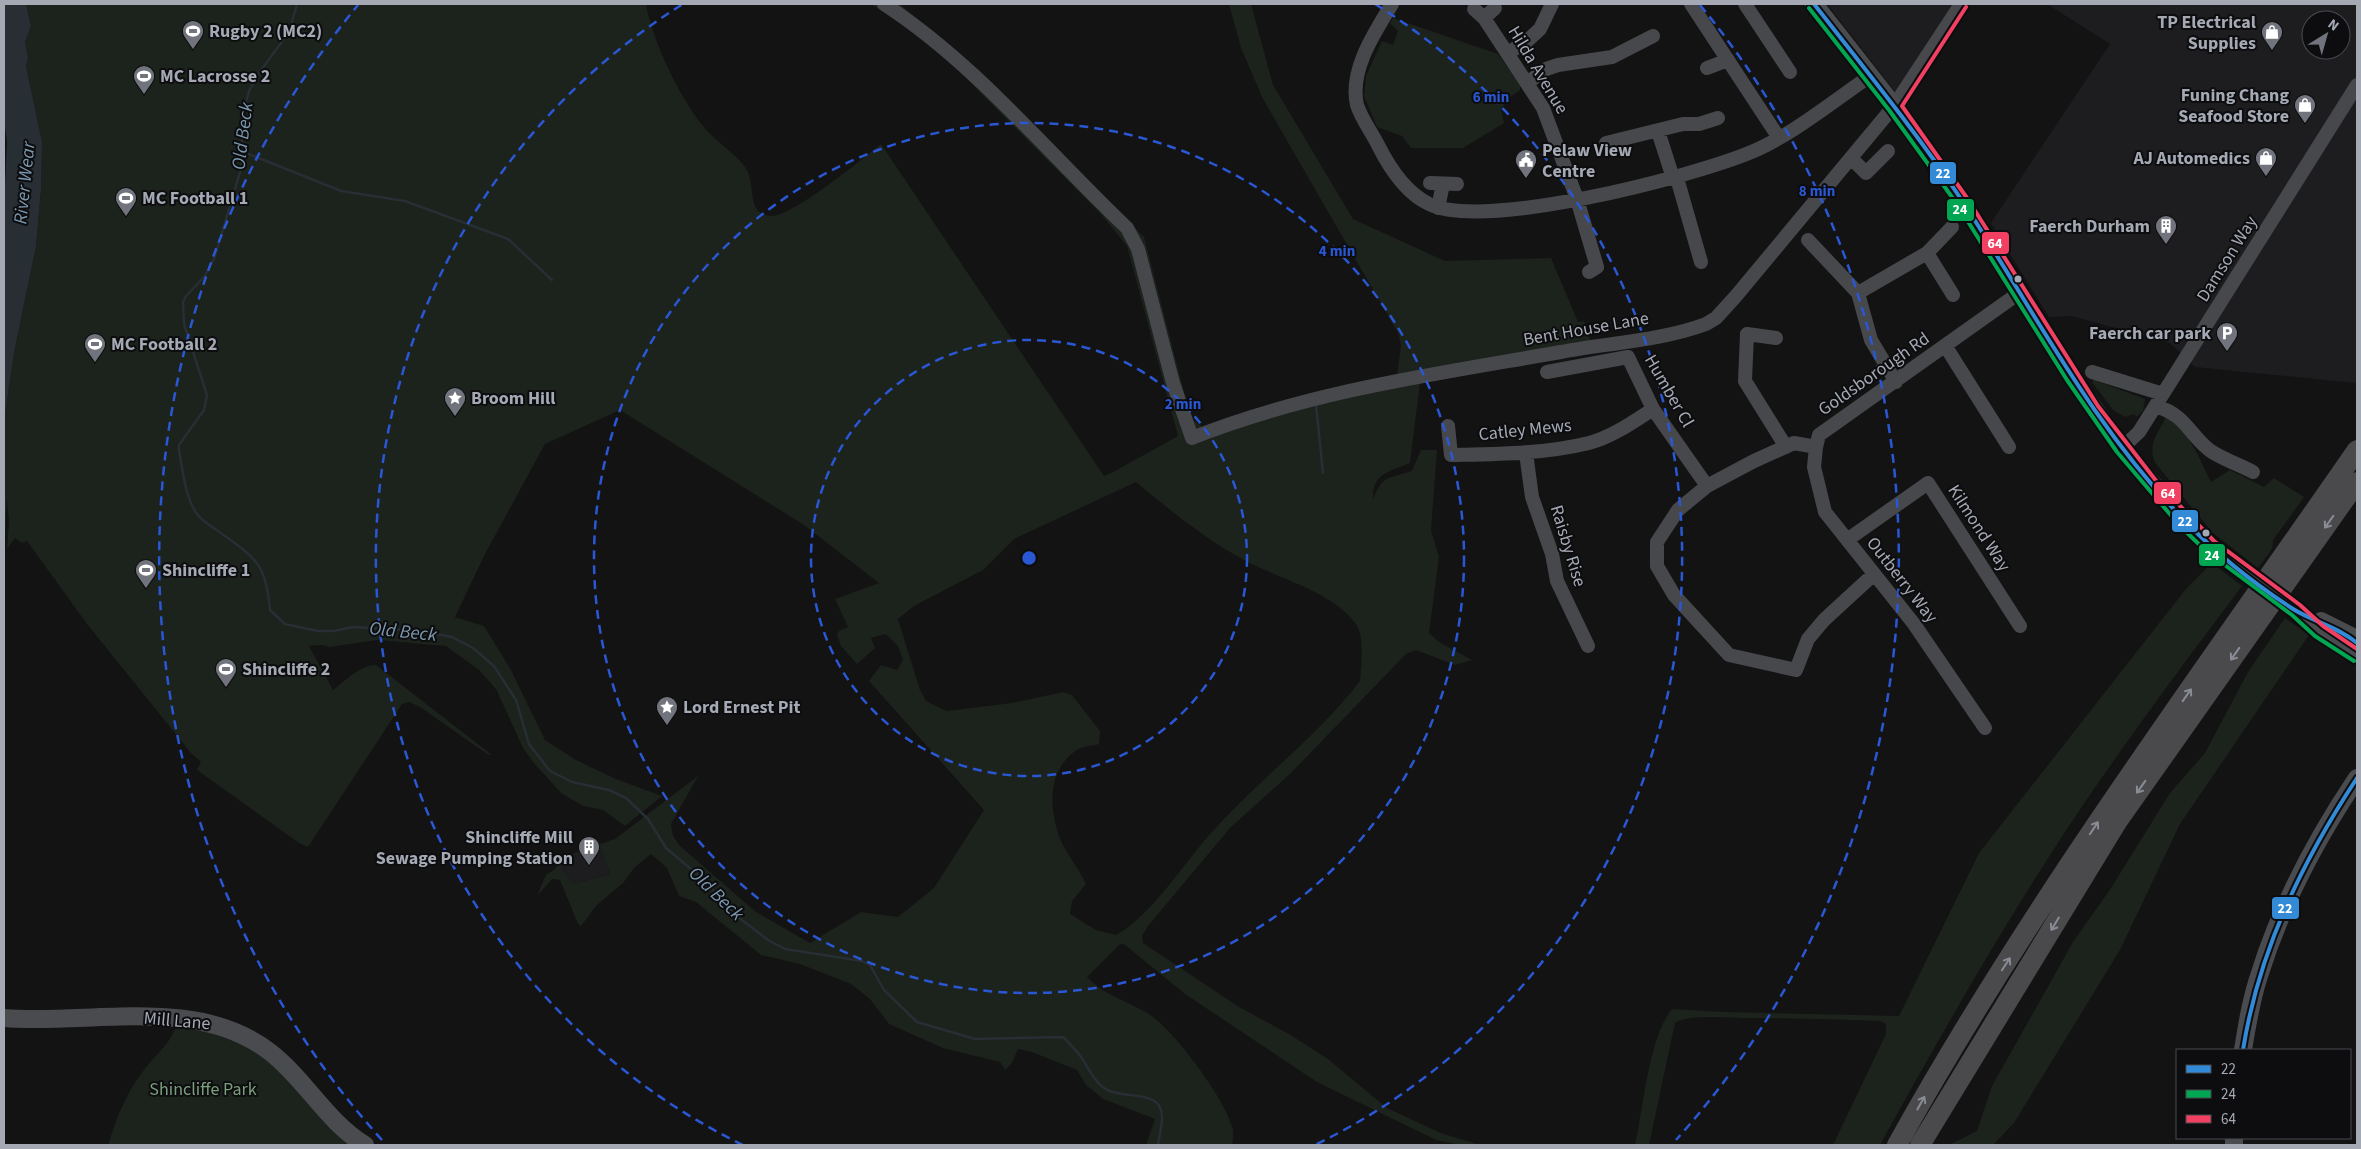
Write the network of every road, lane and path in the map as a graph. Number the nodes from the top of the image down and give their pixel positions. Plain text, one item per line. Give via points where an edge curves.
1 (884, 4) edge
2 (1392, 4) edge
3 (1552, 4) edge
4 (1691, 4) edge
5 (1745, 4) edge
6 (1814, 4) edge
7 (1961, 4) edge
8 (1495, 8) dead end
9 (1653, 36) dead end
10 (1508, 52) junction
11 (1728, 60) junction
12 (1707, 68) dead end
13 (1790, 72) dead end
14 (1870, 76) junction
15 (1527, 83) junction
16 (2357, 85) edge
17 (1894, 106) junction
18 (1719, 116) dead end
19 (1658, 131) junction
20 (1779, 138) junction
21 (1606, 144) dead end
22 (1888, 151) dead end
23 (1851, 158) junction
24 (1675, 178) junction
25 (1443, 183) dead end
26 (1577, 199) junction
27 (1433, 206) junction
28 (1952, 227) dead end
29 (1808, 240) dead end
30 (1927, 253) junction
31 (1701, 262) dead end
32 (1598, 270) dead end
33 (1858, 293) junction
34 (2019, 294) junction
35 (1953, 295) dead end
36 (1776, 338) dead end
37 (1946, 346) junction
38 (1547, 372) dead end
39 (2092, 372) dead end
40 (1896, 382) junction
41 (2160, 400) junction
42 (1653, 409) junction
43 (1448, 426) dead end
44 (1786, 447) junction
45 (1816, 447) junction
46 (2009, 447) dead end
47 (2122, 448) junction
48 (2357, 450) edge
49 (1526, 453) junction
50 (2253, 472) dead end
51 (2357, 482) edge
52 (1707, 486) junction
53 (1847, 540) junction
54 (1874, 574) junction
55 (2296, 610) junction
56 (2020, 626) dead end
57 (2354, 639) edge
58 (1588, 646) dead end
59 (2357, 656) edge
60 (1985, 728) dead end
61 (2357, 778) edge
62 (4, 1018) edge
63 (2242, 1049) edge
64 (365, 1145) edge
65 (1897, 1145) edge
66 (1920, 1145) edge

1 - 23 street, Bent House Lane via 918,26 958,59 1127,228 1138,249 1173,383 1192,438 1294,404 1396,381 1628,341 1706,324 1736,296
2 - 27 street via 1359,66 1358,106 1399,178 1420,199
3 - 10 street via 1540,29
4 - 11 street
5 - 13 street
6 - 14 main road
7 - 17 street, Bent House Lane
8 - 10 street, Hilda Avenue via 1479,13
9 - 15 street via 1612,57 1552,67
10 - 15 street, Hilda Avenue
11 - 12 street
11 - 20 street
14 - 17 main road
14 - 20 street
15 - 26 street, Hilda Avenue via 1543,108
16 - 41 street, Damson Way
17 - 23 street, Bent House Lane
17 - 34 main road via 1962,201
18 - 19 street via 1699,124 1683,124
19 - 21 street
19 - 24 street
20 - 24 street via 1751,153
22 - 23 street via 1870,177
24 - 26 street
24 - 31 street
25 - 27 street
26 - 27 street via 1500,210 1453,211
26 - 32 street, Hilda Avenue
28 - 30 street
29 - 33 street
30 - 33 street
30 - 35 street
33 - 40 street via 1871,340
34 - 37 street, Goldsborough Rd
34 - 47 main road
36 - 44 street via 1747,334 1745,380
37 - 40 street, Goldsborough Rd
37 - 46 street
38 - 42 street, Humber Cl via 1628,357
39 - 41 street
40 - 45 street, Goldsborough Rd via 1819,435
41 - 47 street, Damson Way via 2139,432
41 - 50 street via 2210,451
42 - 49 street, Catley Mews via 1615,432 1589,442
42 - 52 street, Humber Cl
43 - 49 street, Catley Mews via 1451,455
44 - 45 street via 1794,443
44 - 52 street
45 - 53 street, Outberry Way via 1814,466 1825,512
47 - 55 main road via 2185,522 2210,546
65 -> 48 highway via 1942,1064 2092,831
49 - 58 street, Raisby Rise via 1532,497 1552,554 1556,581
51 -> 66 highway via 2117,822
52 - 54 street via 1678,510 1656,542 1657,566 1674,595 1729,655 1796,670 1808,639
53 - 54 street, Outberry Way
53 - 56 street, Kilmond Way via 1928,483
54 - 60 street, Outberry Way via 1914,624
55 - 57 main road
55 - 59 main road
61 - 63 main road via 2327,823 2277,924 2259,976
62 - 64 main road, Mill Lane via 179,1018 218,1024 270,1052 346,1130

